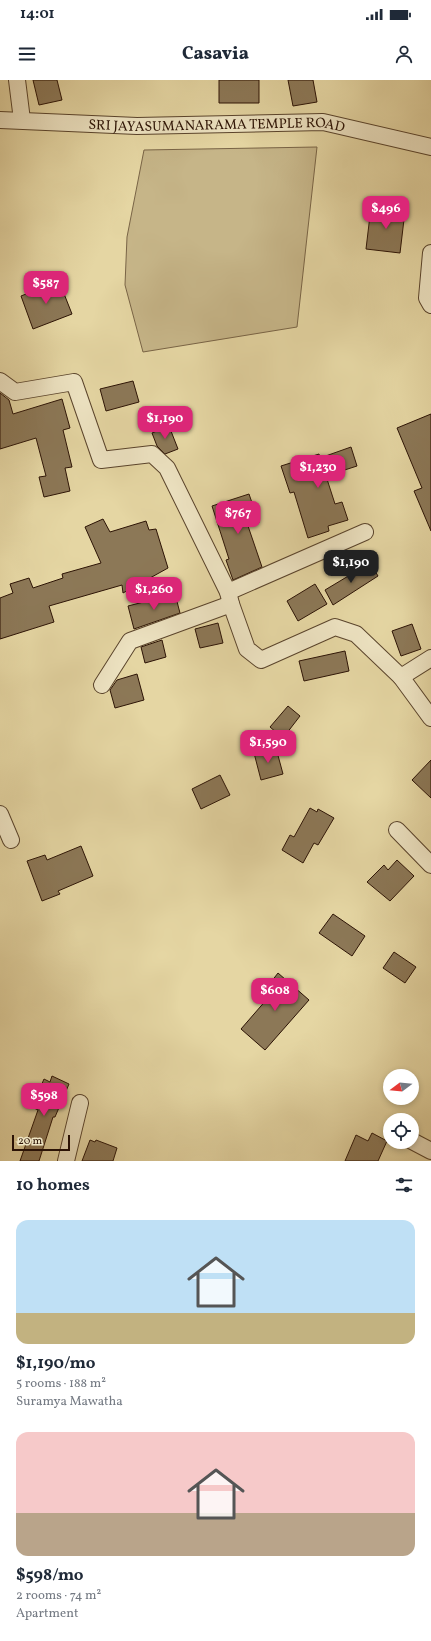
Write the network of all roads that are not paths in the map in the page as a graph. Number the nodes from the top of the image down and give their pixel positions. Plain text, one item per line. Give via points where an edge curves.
1 (17, 80) edge
2 (0, 120) edge
3 (22, 120) junction
4 (431, 147) edge
5 (431, 253) edge
6 (431, 305) edge
7 (0, 380) edge
8 (365, 532) dead end
9 (229, 598) junction
10 (431, 658) edge
11 (400, 677) junction
12 (102, 685) dead end
13 (431, 718) edge
14 (0, 814) edge
15 (397, 830) dead end
16 (11, 840) dead end
17 (431, 865) edge
18 (80, 1103) dead end
19 (419, 1145) edge
20 (431, 1151) edge
21 (66, 1161) edge

1 - 3 street
2 - 3 street, SRI JAYASUMANARAMA TEMPLE ROAD
3 - 4 street, SRI JAYASUMANARAMA TEMPLE ROAD via 137,126 323,122
5 - 6 street via 427,298
7 - 9 street via 15,392 74,382 101,460 152,454 167,468
8 - 9 street
9 - 11 street via 247,650 262,660 335,627 356,634
9 - 12 street via 130,641
10 - 11 street
11 - 13 street
14 - 16 street
15 - 17 street
18 - 21 street
19 - 20 street

